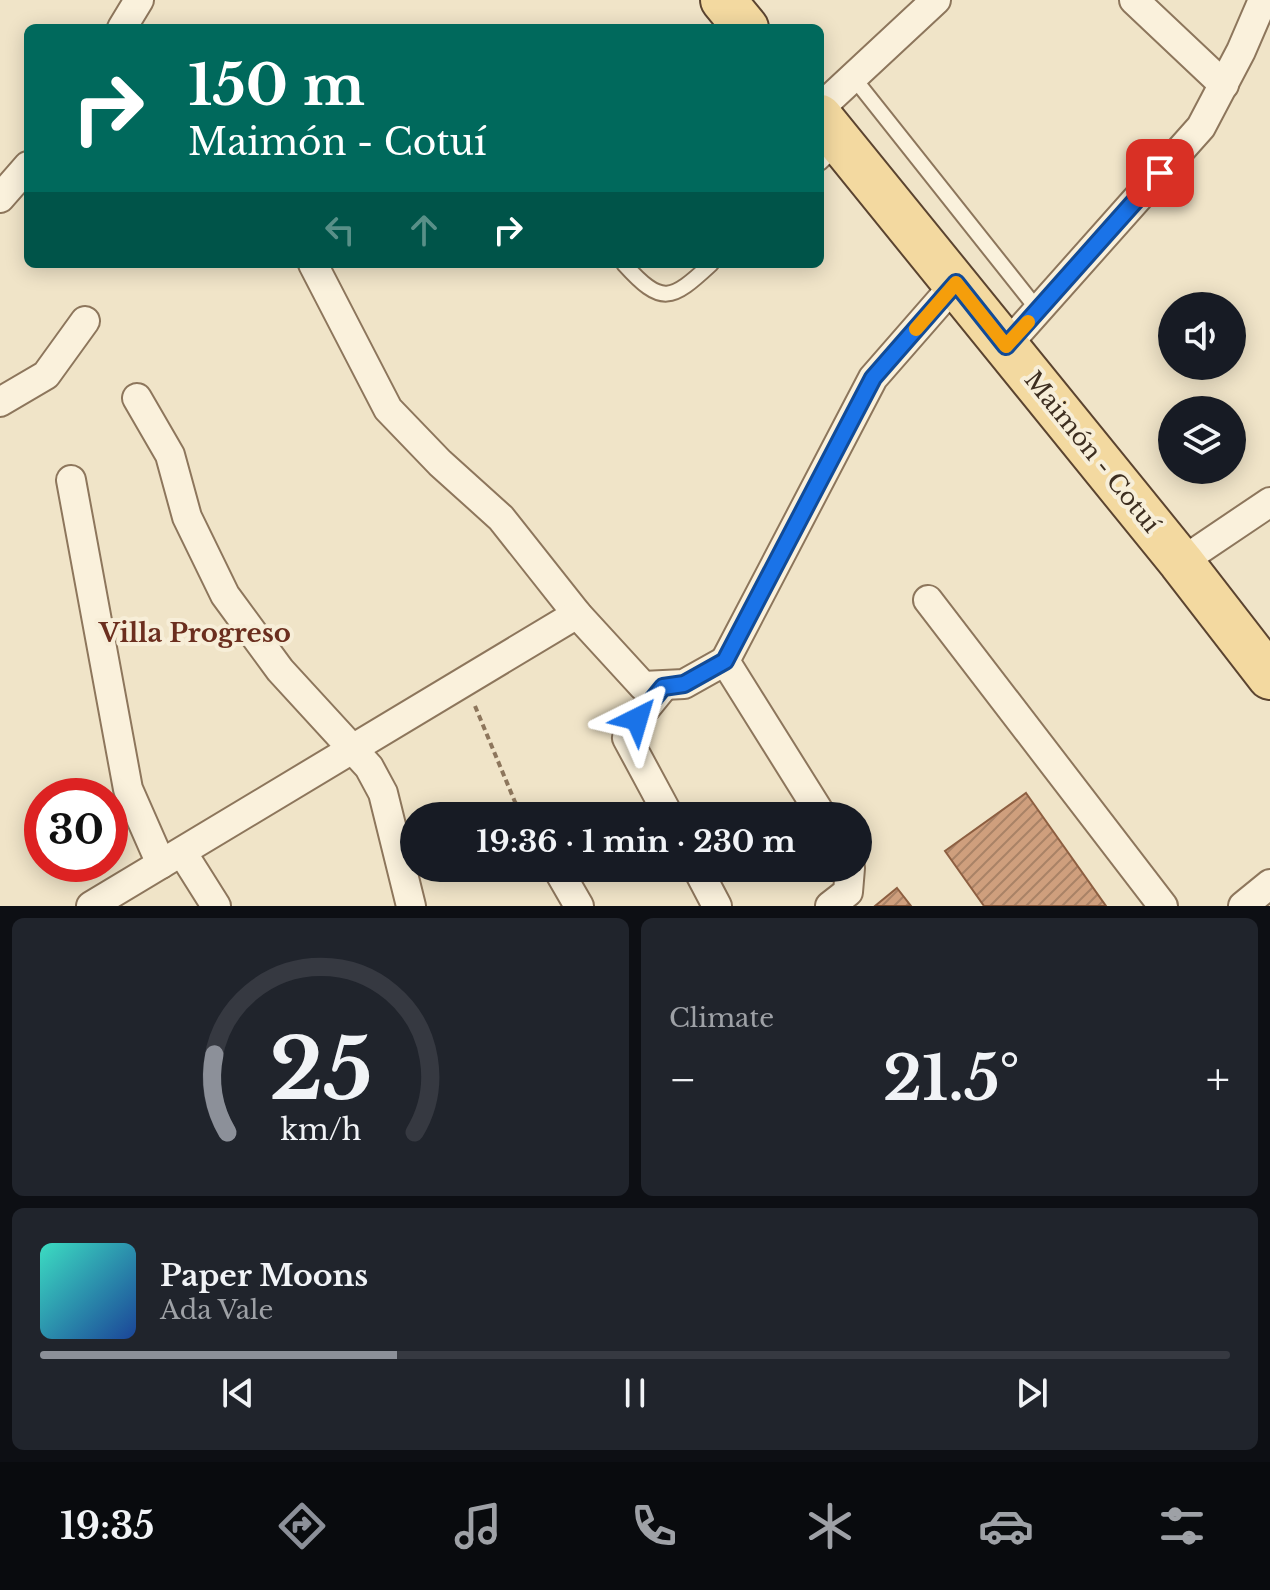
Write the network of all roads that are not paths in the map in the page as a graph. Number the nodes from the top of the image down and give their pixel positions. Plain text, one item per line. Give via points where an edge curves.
1 (139, 0) edge
2 (723, 0) edge
3 (936, 0) edge
4 (1134, 0) edge
5 (1263, 0) edge
6 (124, 24) edge
7 (743, 24) edge
8 (853, 77) junction
9 (1224, 85) junction
10 (825, 133) edge
11 (315, 268) edge
12 (628, 268) edge
13 (707, 268) edge
14 (956, 283) junction
15 (1038, 310) junction
16 (85, 321) dead end
17 (1006, 346) junction
18 (137, 398) dead end
19 (0, 402) edge
20 (71, 480) dead end
21 (1270, 502) edge
22 (1181, 562) junction
23 (928, 600) dead end
24 (577, 614) junction
25 (725, 661) junction
26 (1270, 677) edge
27 (663, 687) junction
28 (354, 748) junction
29 (661, 802) edge
30 (813, 802) edge
31 (171, 858) junction
32 (565, 882) edge
33 (704, 882) edge
34 (849, 882) edge
35 (1270, 884) edge
36 (91, 906) edge
37 (216, 906) edge
38 (411, 906) edge
39 (579, 906) edge
40 (717, 906) edge
41 (830, 906) edge
42 (1163, 906) edge
43 (1243, 906) edge

1 - 6 street
2 - 7 main road
3 - 8 street
4 - 9 street
5 - 9 street
8 - 10 street
8 - 15 lane
9 - 15 street via 1201,127
10 - 14 main road, Maimón - Cotuí
11 - 24 street via 388,409 501,518
12 - 13 lane via 646,288 663,295 684,289
14 - 17 main road, Maimón - Cotuí
14 - 25 street via 873,378
15 - 17 street
16 - 19 street via 46,375
17 - 22 main road, Maimón - Cotuí
18 - 28 street via 170,455 187,517 225,595 280,670
20 - 31 street via 128,789
21 - 22 street
22 - 26 main road, Maimón - Cotuí
23 - 42 street
24 - 27 street via 643,686
24 - 28 street
25 - 27 street via 684,684
25 - 30 street
27 - 29 street via 627,738
28 - 31 street
28 - 38 street via 383,793
31 - 36 street
31 - 37 street
32 - 39 street
33 - 40 street
34 - 41 street via 848,892
35 - 43 street

